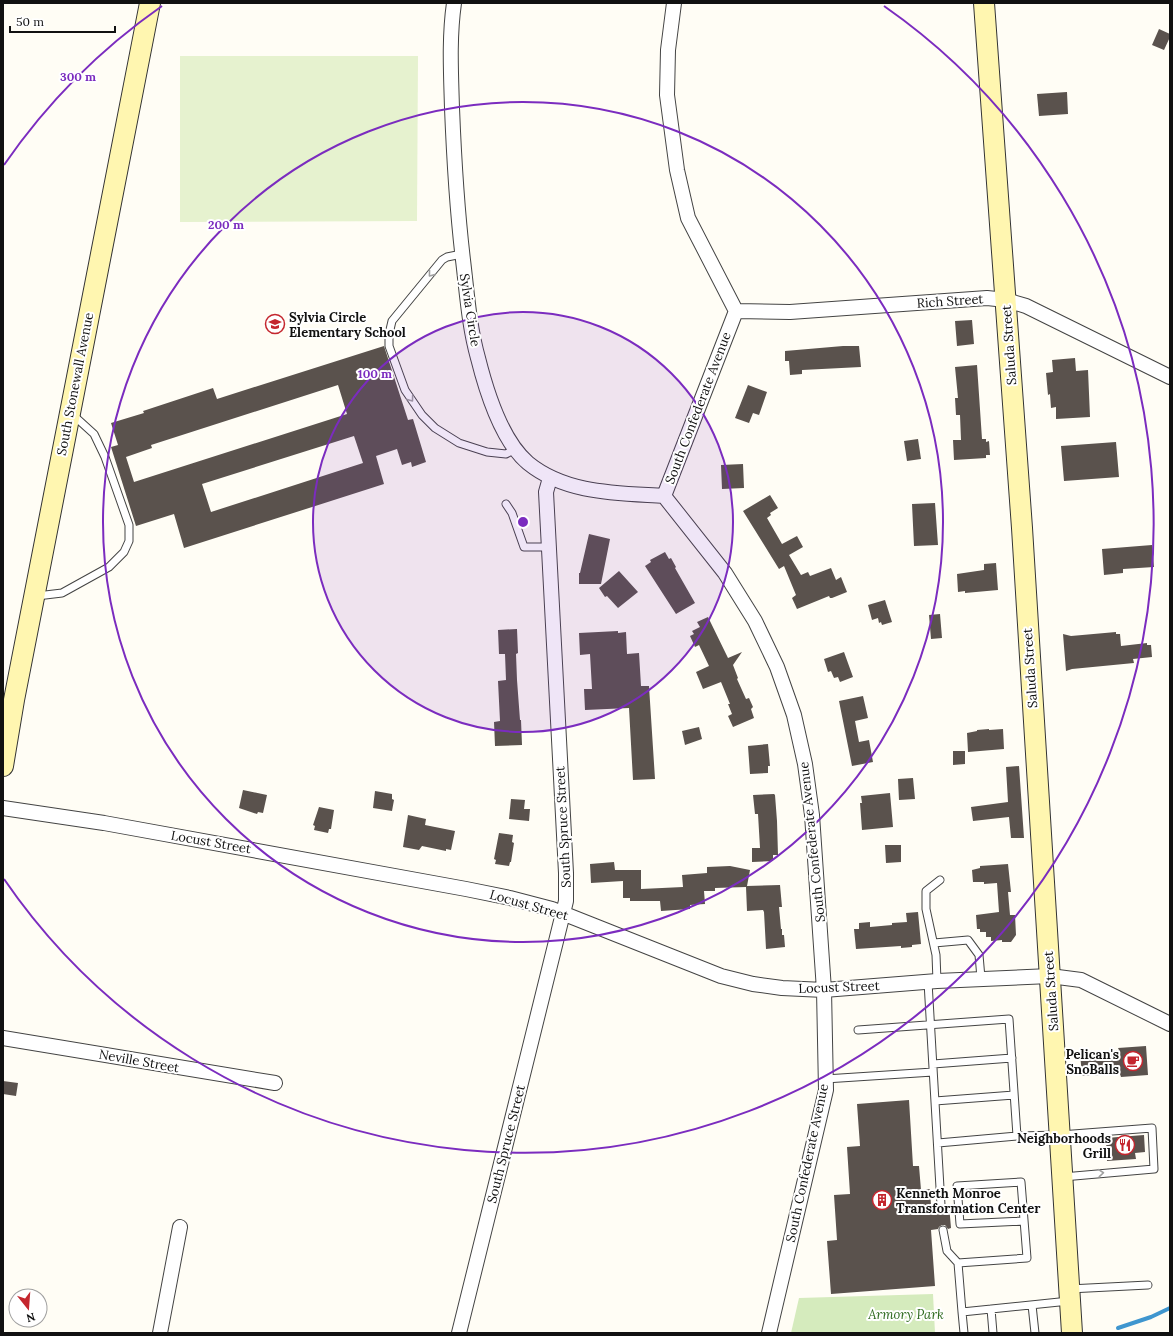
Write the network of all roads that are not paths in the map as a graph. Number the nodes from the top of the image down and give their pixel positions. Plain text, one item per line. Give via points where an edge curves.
1 (150, 3) edge
2 (454, 3) edge
3 (674, 3) edge
4 (984, 3) edge
5 (462, 254) junction
6 (1006, 300) junction
7 (736, 311) junction
8 (1170, 377) edge
9 (70, 412) junction
10 (516, 449) junction
11 (550, 478) junction
12 (664, 496) junction
13 (506, 504) dead end
14 (548, 547) junction
15 (34, 596) junction
16 (3, 766) edge
17 (3, 808) edge
18 (940, 880) dead end
19 (563, 914) junction
20 (934, 943) junction
21 (1050, 976) junction
22 (981, 978) junction
23 (932, 981) junction
24 (824, 990) junction
25 (930, 1024) junction
26 (1170, 1024) edge
27 (858, 1030) dead end
28 (3, 1038) edge
29 (1012, 1058) junction
30 (933, 1064) junction
31 (933, 1072) junction
32 (826, 1079) junction
33 (275, 1083) dead end
34 (1014, 1095) junction
35 (935, 1101) junction
36 (1060, 1135) junction
37 (1017, 1136) junction
38 (938, 1143) junction
39 (1062, 1177) junction
40 (941, 1205) dead end
41 (1024, 1221) junction
42 (180, 1226) dead end
43 (943, 1230) dead end
44 (958, 1263) junction
45 (1148, 1285) dead end
46 (1070, 1295) junction
47 (1032, 1305) junction
48 (991, 1309) junction
49 (962, 1312) junction
50 (160, 1333) edge
51 (459, 1333) edge
52 (769, 1333) edge
53 (964, 1333) edge
54 (992, 1333) edge
55 (1035, 1333) edge
56 (1072, 1333) edge

1 - 9 main road, South Stonewall Avenue
2 - 5 street, Sylvia Circle via 451,46 453,154
3 - 7 street via 668,50 667,95 677,170 688,218
4 - 6 main road, Saluda Street
5 - 10 street, Sylvia Circle via 477,357 492,403 509,440
5 -> 10 lane via 442,260 392,321 389,346 404,390 435,428 459,442 487,452 506,454
6 - 7 street, Rich Street via 987,298 790,312
6 - 8 street, Rich Street via 1026,306
6 - 21 main road, Saluda Street
7 - 12 street, South Confederate Avenue
9 - 15 main road, South Stonewall Avenue
9 - 15 lane via 94,434 105,457 129,525 129,541 124,552 109,567 62,593
10 - 11 street, Sylvia Circle via 526,461
11 - 12 street, Sylvia Circle via 564,484 604,492
11 - 14 street, South Spruce Street via 546,492
12 - 24 street, South Confederate Avenue via 725,572 755,621 777,667 794,715 805,764 812,815
13 - 14 lane via 512,513 524,547
14 - 19 street, South Spruce Street via 566,872 566,901
15 - 16 main road, South Stonewall Avenue via 11,700
17 - 19 street, Locust Street via 104,823 466,889 549,908
18 - 20 lane via 926,891 926,909
19 - 24 street, Locust Street via 722,976 782,988
19 - 51 street, South Spruce Street
20 - 22 lane via 968,940 980,955
20 - 23 lane via 936,955
21 - 22 street, Locust Street
21 - 26 street, Locust Street via 1081,980
21 - 36 main road, Saluda Street
22 - 23 street, Locust Street
23 - 24 street, Locust Street
23 - 25 lane
24 - 32 street, South Confederate Avenue
25 - 27 lane
25 - 29 lane via 1009,1019
25 - 30 lane
28 - 33 street, Neville Street
29 - 30 lane
29 - 34 lane
30 - 31 lane
31 - 32 lane
31 - 35 lane
32 - 52 street, South Confederate Avenue via 826,1090
34 - 35 lane
34 - 37 lane
35 - 38 lane
36 - 37 lane
36 - 39 main road, Saluda Street
39 -> 36 lane via 1154,1169 1153,1135 1152,1128
37 - 38 lane
38 - 40 lane
39 - 46 main road, Saluda Street
41 - 41 lane via 1021,1182 957,1186 960,1224
41 - 44 lane via 1027,1258
42 - 50 street
43 - 44 lane via 947,1251
44 - 49 lane
45 - 46 lane
46 - 47 lane
46 - 56 main road, Saluda Street
47 - 48 lane
47 - 55 lane
48 - 49 lane
48 - 54 lane
49 - 53 lane

